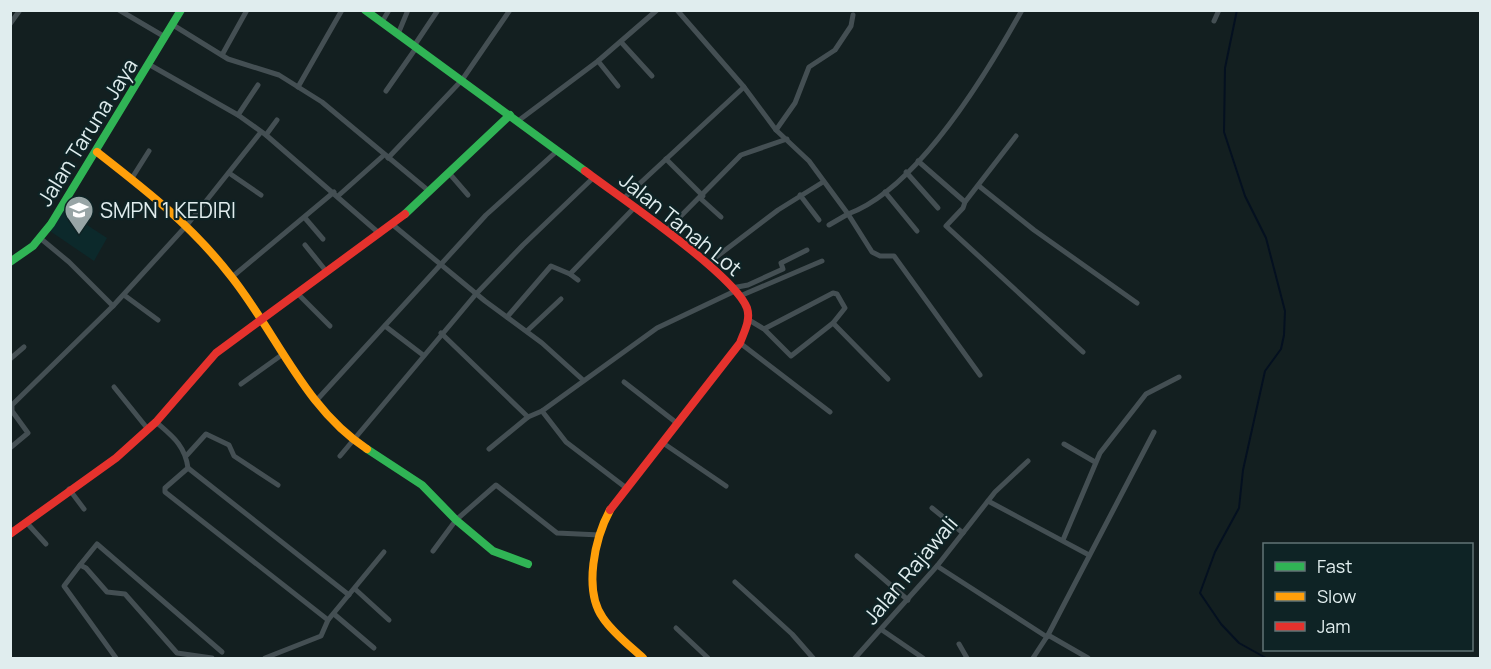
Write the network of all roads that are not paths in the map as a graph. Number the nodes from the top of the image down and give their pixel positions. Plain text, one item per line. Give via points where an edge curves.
1 (20, 10) edge
2 (119, 10) edge
3 (181, 10) edge
4 (247, 10) edge
5 (342, 10) edge
6 (364, 10) edge
7 (389, 10) edge
8 (408, 10) edge
9 (438, 10) edge
10 (510, 10) edge
11 (657, 10) edge
12 (677, 10) edge
13 (1022, 10) edge
14 (1219, 10) edge
15 (853, 15) dead end
16 (1214, 21) dead end
17 (382, 22) junction
18 (10, 24) edge
19 (173, 25) junction
20 (398, 34) junction
21 (165, 37) junction
22 (621, 42) junction
23 (415, 47) junction
24 (222, 55) junction
25 (598, 62) junction
26 (150, 64) junction
27 (652, 76) dead end
28 (462, 80) junction
29 (258, 85) dead end
30 (618, 86) dead end
31 (298, 87) junction
32 (744, 87) junction
33 (386, 91) dead end
34 (238, 115) junction
35 (510, 115) junction
36 (277, 120) dead end
37 (518, 121) junction
38 (776, 129) junction
39 (263, 134) junction
40 (1016, 136) dead end
41 (787, 138) junction
42 (149, 151) dead end
43 (557, 151) junction
44 (97, 152) junction
45 (386, 157) junction
46 (666, 159) junction
47 (918, 161) junction
48 (906, 172) junction
49 (229, 173) junction
50 (449, 173) junction
51 (132, 178) junction
52 (593, 178) junction
53 (823, 182) junction
54 (979, 186) junction
55 (430, 192) junction
56 (885, 192) junction
57 (336, 194) junction
58 (261, 195) dead end
59 (468, 195) dead end
60 (800, 195) junction
61 (701, 197) junction
62 (623, 199) junction
63 (965, 202) junction
64 (634, 208) junction
65 (938, 208) dead end
66 (848, 214) junction
67 (721, 217) dead end
68 (305, 218) junction
69 (819, 220) dead end
70 (187, 225) junction
71 (393, 225) junction
72 (829, 225) dead end
73 (666, 231) junction
74 (917, 231) dead end
75 (380, 234) junction
76 (40, 238) junction
77 (324, 238) dead end
78 (305, 245) dead end
79 (807, 250) dead end
80 (822, 261) dead end
81 (10, 262) edge
82 (442, 264) junction
83 (707, 264) junction
84 (326, 272) junction
85 (570, 274) junction
86 (232, 277) junction
87 (578, 280) dead end
88 (736, 292) junction
89 (297, 293) junction
90 (476, 294) junction
91 (124, 295) junction
92 (561, 299) dead end
93 (1137, 303) dead end
94 (113, 306) junction
95 (507, 317) junction
96 (261, 319) junction
97 (158, 320) dead end
98 (749, 320) junction
99 (833, 323) junction
100 (330, 326) dead end
101 (385, 326) junction
102 (764, 329) junction
103 (527, 332) junction
104 (441, 333) junction
105 (740, 343) junction
106 (24, 347) dead end
107 (1083, 352) dead end
108 (283, 354) junction
109 (423, 355) junction
110 (10, 359) edge
111 (980, 375) dead end
112 (1179, 376) dead end
113 (888, 379) dead end
114 (583, 380) junction
115 (624, 382) dead end
116 (241, 384) dead end
117 (114, 387) dead end
118 (315, 402) junction
119 (542, 411) junction
120 (830, 412) dead end
121 (528, 417) junction
122 (156, 422) junction
123 (678, 424) junction
124 (147, 428) junction
125 (1154, 432) dead end
126 (355, 441) junction
127 (663, 443) junction
128 (1064, 444) dead end
129 (10, 448) edge
130 (489, 449) dead end
131 (187, 455) junction
132 (340, 456) dead end
133 (1028, 460) dead end
134 (1095, 462) junction
135 (189, 468) junction
136 (278, 486) dead end
137 (726, 486) dead end
138 (625, 487) junction
139 (69, 489) junction
140 (988, 501) junction
141 (84, 508) dead end
142 (932, 508) dead end
143 (456, 520) junction
144 (26, 522) junction
145 (963, 533) junction
146 (10, 534) edge
147 (600, 535) junction
148 (1063, 540) junction
149 (46, 544) dead end
150 (433, 551) dead end
151 (384, 552) dead end
152 (1089, 555) junction
153 (857, 556) dead end
154 (528, 564) dead end
155 (80, 565) junction
156 (937, 566) junction
157 (735, 582) dead end
158 (355, 589) junction
159 (349, 596) junction
160 (908, 600) junction
161 (334, 614) junction
162 (327, 620) junction
163 (389, 620) dead end
164 (676, 628) dead end
165 (882, 630) junction
166 (1048, 636) junction
167 (959, 644) dead end
168 (374, 648) dead end
169 (222, 652) dead end
170 (116, 658) edge
171 (212, 658) edge
172 (265, 658) edge
173 (643, 658) edge
174 (708, 658) edge
175 (813, 658) edge
176 (855, 658) edge
177 (923, 658) edge
178 (967, 658) edge
179 (1033, 658) edge
180 (1088, 658) edge

1 - 18 street
2 - 21 street
3 - 19 street, Jalan Taruna Jaya
4 - 24 street
5 - 31 street
6 - 17 street, Jalan Tanah Lot
7 - 17 street
8 - 20 street
9 - 23 street
10 - 28 street
11 - 22 street
12 - 32 street
13 - 47 street via 953,119
14 - 16 street
15 - 38 street via 851,26 835,50 809,67 795,103
17 - 20 street, Jalan Tanah Lot
19 - 21 street, Jalan Taruna Jaya
19 - 24 street
20 - 23 street, Jalan Tanah Lot
21 - 26 street, Jalan Taruna Jaya
22 - 25 street
22 - 27 street
23 - 28 street, Jalan Tanah Lot
23 - 33 street
24 - 31 street via 273,72
25 - 30 street
25 - 37 street
26 - 34 street
26 - 44 street, Jalan Taruna Jaya
28 - 35 street, Jalan Tanah Lot
28 - 45 street
29 - 34 street
31 - 45 street via 331,109
32 - 38 street
32 - 46 street
34 - 39 street
35 - 37 street, Jalan Tanah Lot
35 - 50 street
36 - 39 street
37 - 43 street, Jalan Tanah Lot
38 - 41 street
39 - 49 street
39 - 57 street
40 - 54 street
41 - 53 street via 810,161
41 - 61 street via 741,155
42 - 51 street
43 - 52 street, Jalan Tanah Lot
43 - 82 street via 499,202
44 - 51 street
44 - 76 street, Jalan Taruna Jaya
45 - 55 street
45 - 57 street
46 - 61 street
46 - 62 street
47 - 48 street
47 - 63 street
48 - 56 street
48 - 65 street
49 - 58 street
49 - 70 street
50 - 55 street
50 - 59 street
51 - 70 street
52 - 62 street, Jalan Tanah Lot
52 - 90 street
53 - 60 street
53 - 66 street
54 - 63 street
54 - 93 street
55 - 71 street
56 - 66 street
56 - 74 street
57 - 68 street
57 - 75 street
60 - 69 street
60 - 83 street
61 - 67 street
61 - 73 street
62 - 64 street, Jalan Tanah Lot
63 - 107 street via 947,222 947,228
64 - 73 street, Jalan Tanah Lot
64 - 85 street
66 - 72 street
66 - 111 street via 872,252 896,258
68 - 77 street
68 - 86 street
70 - 86 street
70 - 91 street
71 - 75 street
71 - 82 street
73 - 83 street, Jalan Tanah Lot
75 - 84 street
76 - 81 street, Jalan Taruna Jaya
76 - 94 street
78 - 84 street
79 - 88 street via 781,263 783,269
80 - 88 street
82 - 90 street
82 - 101 street
83 - 88 street, Jalan Tanah Lot
84 - 89 street
85 - 87 street
85 - 95 street via 550,266
86 - 96 street
88 - 98 street, Jalan Tanah Lot via 747,308
88 - 114 street via 657,328
89 - 96 street
89 - 100 street
90 - 95 street
90 - 104 street
91 - 94 street
91 - 97 street
92 - 103 street
94 - 129 street via 12,405 28,433
95 - 103 street
96 - 108 street
96 - 122 street via 216,353
98 - 102 street
98 - 105 street
99 - 102 street via 791,356
99 - 102 street via 846,310 834,292
99 - 113 street
101 - 109 street
101 - 118 street
103 - 114 street
104 - 109 street
104 - 121 street
105 - 120 street
105 - 123 street
106 - 110 street
108 - 116 street
108 - 118 street
109 - 126 street
112 - 134 street via 1146,394
114 - 119 street
115 - 123 street
117 - 124 street
118 - 126 street
119 - 121 street
119 - 138 street via 567,442
121 - 130 street
122 - 124 street
122 - 131 street via 181,444
123 - 127 street
124 - 139 street via 116,458
125 - 152 street
126 - 132 street
126 - 143 street via 422,485
127 - 137 street
127 - 138 street
128 - 134 street
131 - 135 street
131 - 136 street via 206,434 229,445 234,456
133 - 140 street, Jalan Rajawali
134 - 148 street
135 - 159 street
135 - 162 street via 165,492
138 - 147 street via 608,509
139 - 141 street
139 - 144 street
140 - 145 street, Jalan Rajawali
140 - 148 street
142 - 145 street
143 - 147 street via 498,485 557,533
143 - 150 street
143 - 154 street via 499,556
144 - 146 street
144 - 149 street
145 - 156 street, Jalan Rajawali
147 - 173 street via 592,584 596,607
148 - 152 street
151 - 158 street
152 - 166 street
153 - 160 street
155 - 169 street via 98,544
155 - 170 street via 64,586
155 - 171 street via 106,592 125,594 177,653
156 - 160 street, Jalan Rajawali
156 - 166 street
157 - 175 street
158 - 159 street
158 - 163 street
159 - 161 street
160 - 165 street, Jalan Rajawali
161 - 162 street
161 - 168 street
162 - 172 street via 324,633 317,639
164 - 174 street
165 - 176 street, Jalan Rajawali
165 - 177 street
166 - 179 street
166 - 180 street
167 - 178 street

